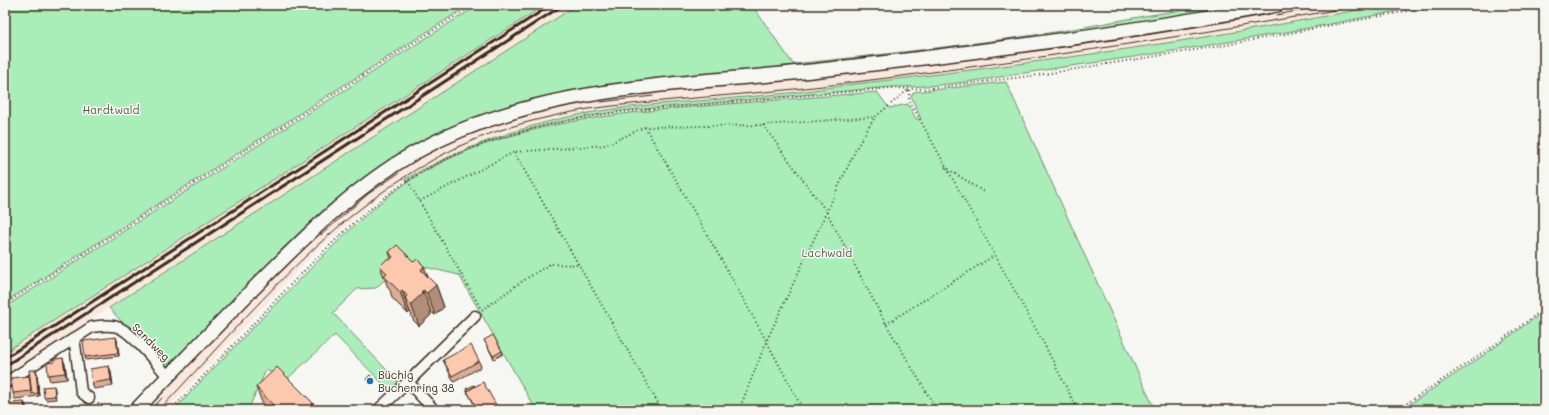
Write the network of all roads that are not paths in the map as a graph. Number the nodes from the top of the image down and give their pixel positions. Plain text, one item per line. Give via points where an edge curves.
1 (1278, 5) edge
2 (478, 313) road end
3 (73, 340) junction
4 (168, 376) junction
5 (408, 382) junction
6 (5, 383) edge
7 (89, 398) dead end
8 (136, 410) edge
9 (378, 410) edge
10 (434, 410) edge

1 - 4 street via 923,58 819,71 613,90 554,101 499,116 433,143 356,192 302,240
2 - 5 street
3 - 4 street, Sandweg via 92,327 106,325 119,328
3 - 6 street, Sandweg
3 - 7 street via 81,392
4 - 8 street
5 - 9 street
5 - 10 street

